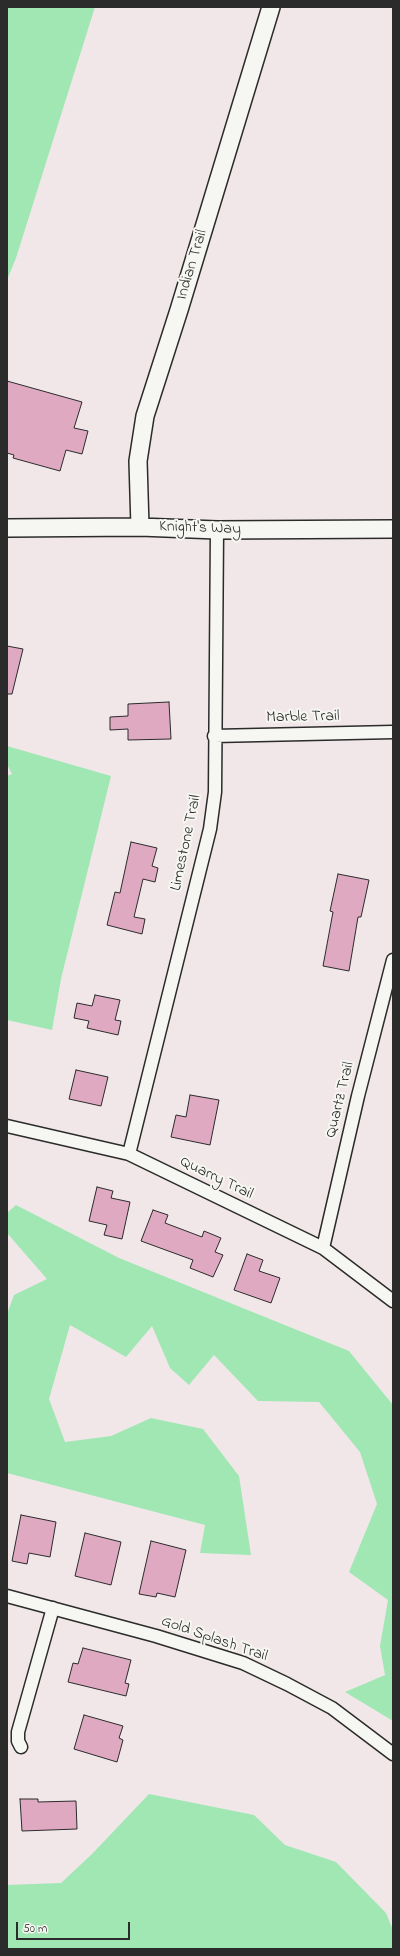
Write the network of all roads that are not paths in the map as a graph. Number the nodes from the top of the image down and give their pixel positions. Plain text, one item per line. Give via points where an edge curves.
1 (271, 7) edge
2 (140, 527) junction
3 (7, 528) edge
4 (393, 529) edge
5 (217, 530) junction
6 (393, 732) edge
7 (214, 736) junction
8 (393, 960) edge
9 (7, 1126) edge
10 (129, 1154) junction
11 (323, 1248) junction
12 (393, 1302) edge
13 (7, 1596) edge
14 (53, 1608) junction
15 (21, 1747) dead end
16 (393, 1754) edge

1 - 2 street, Indian Trail via 145,416 138,461
2 - 3 street, Knight's Way
2 - 5 street, Knight's Way
4 - 5 street, Knight's Way
5 - 7 street, Limestone Trail
6 - 7 street, Marble Trail
7 - 10 street, Limestone Trail via 215,792 210,829
8 - 11 street, Quartz Trail
9 - 10 street, Quarry Trail
10 - 11 street, Quarry Trail
11 - 12 street, Quarry Trail
13 - 14 street, Gold Splash Trail
14 - 15 street via 18,1732
14 - 16 street, Gold Splash Trail via 243,1663 332,1708

